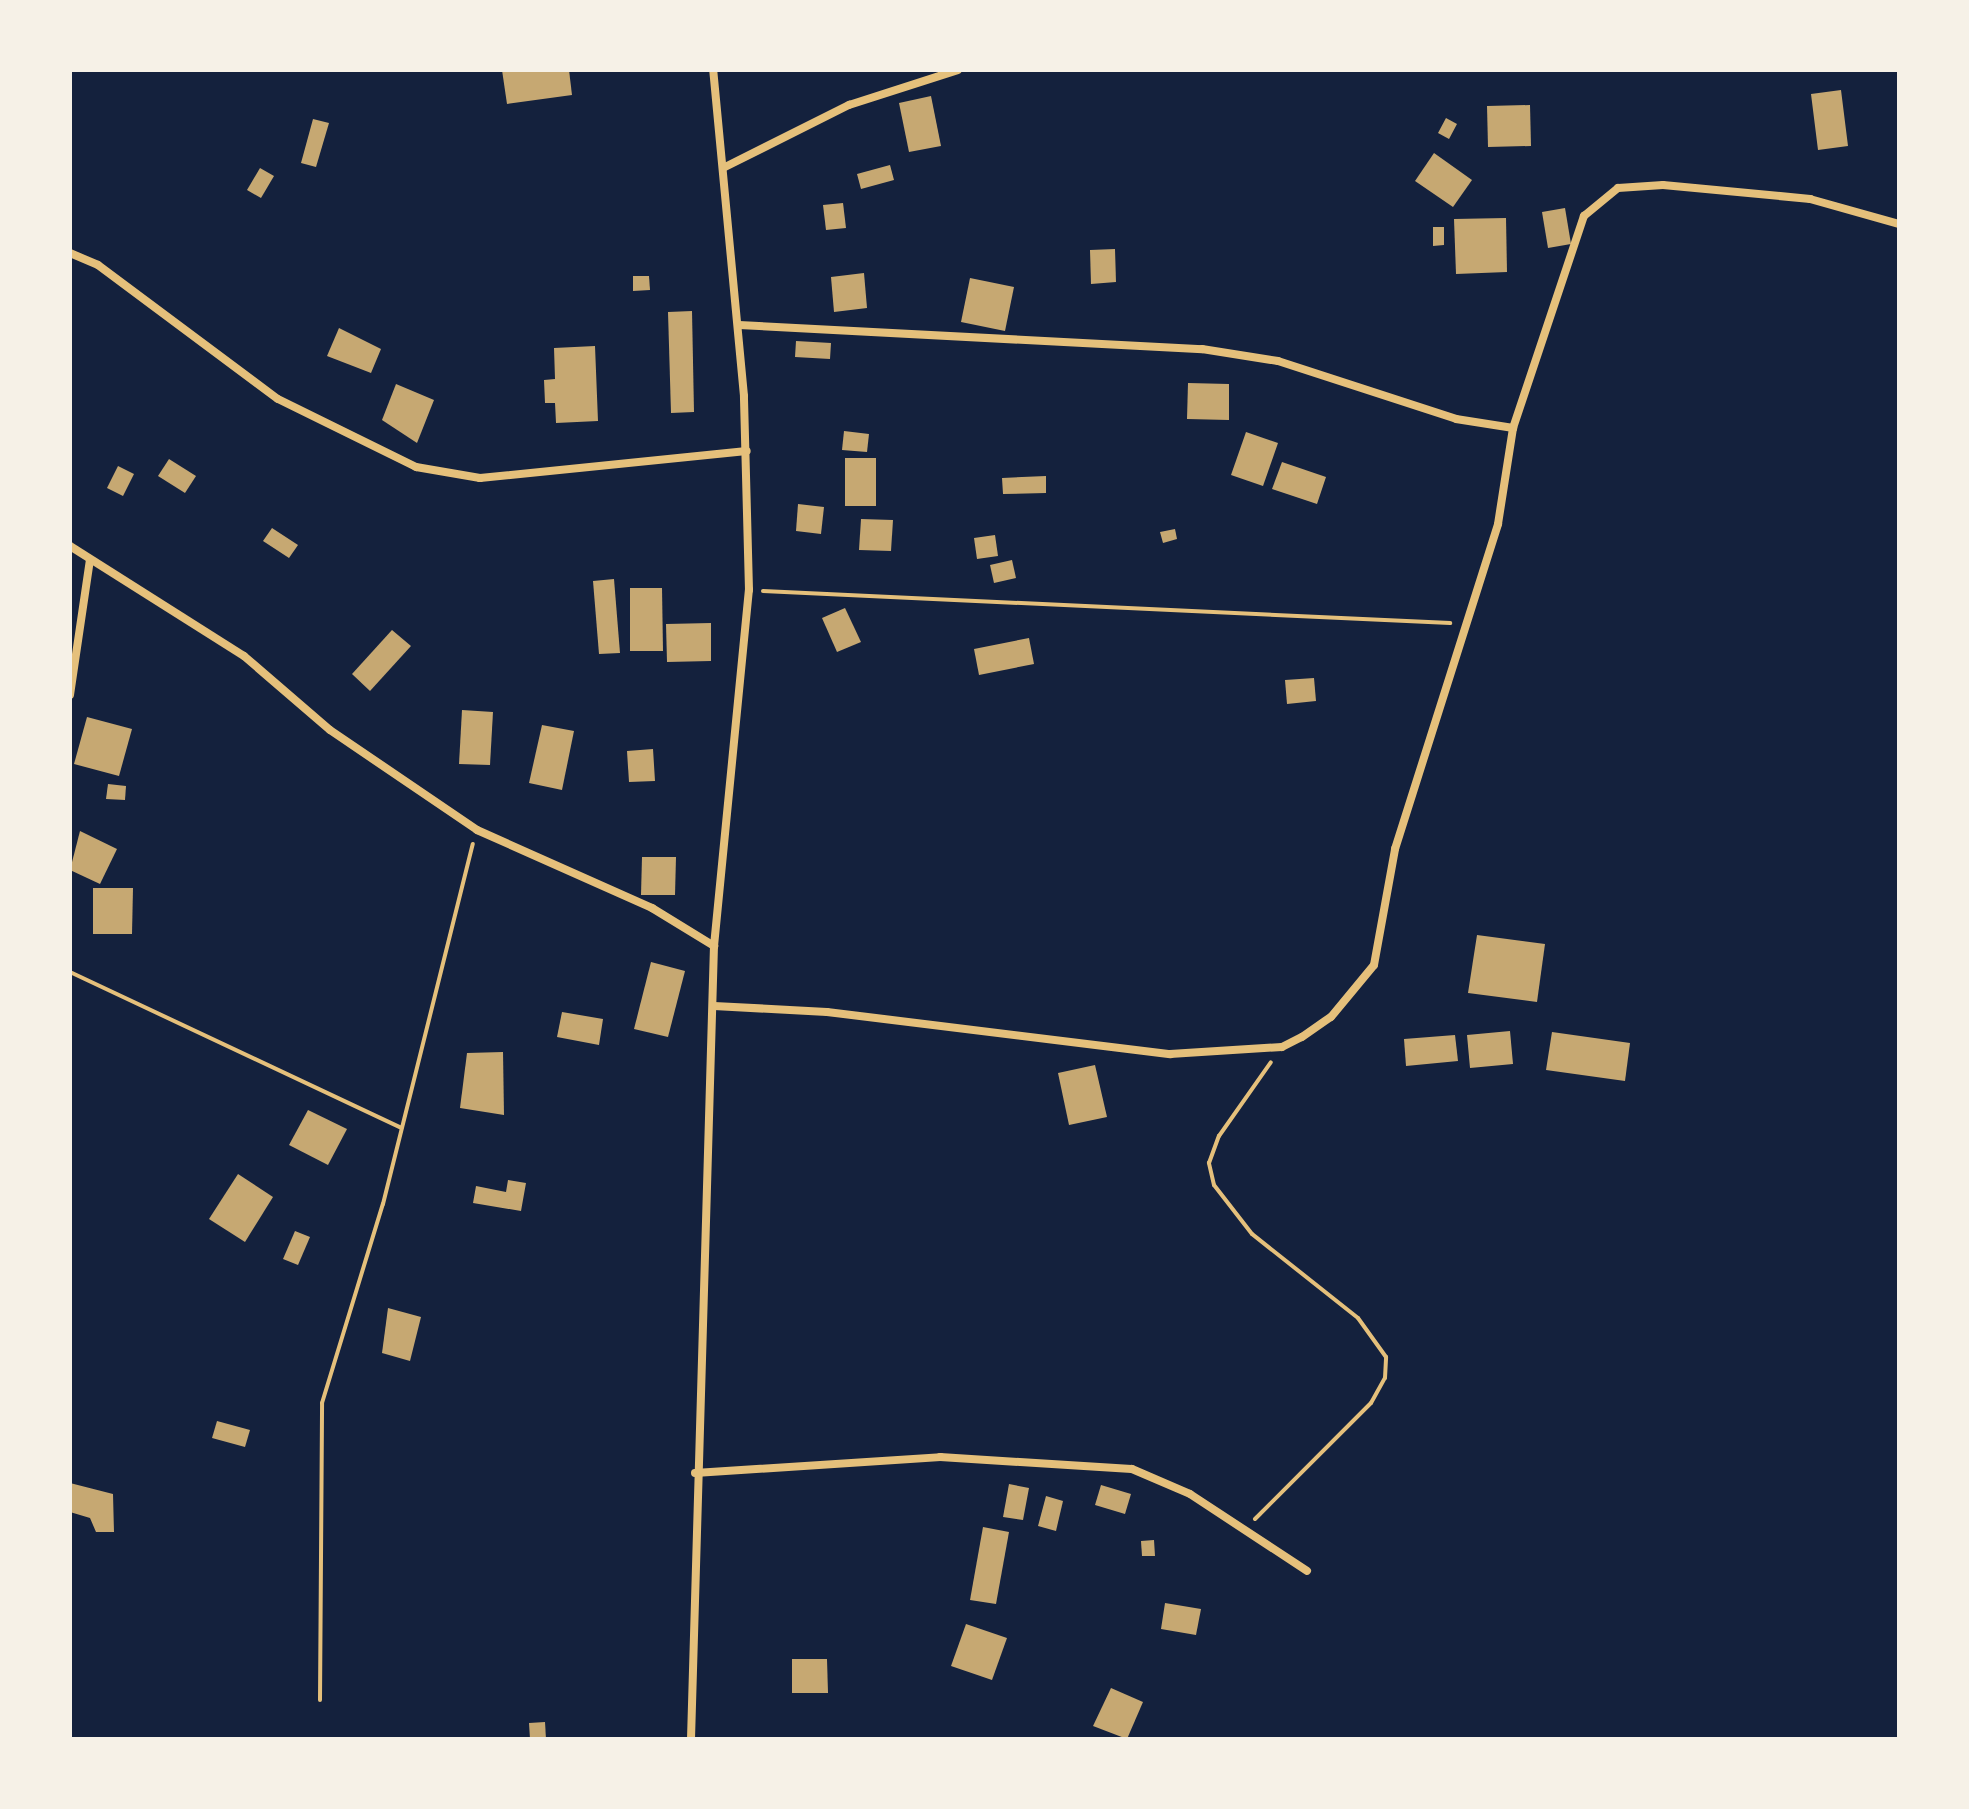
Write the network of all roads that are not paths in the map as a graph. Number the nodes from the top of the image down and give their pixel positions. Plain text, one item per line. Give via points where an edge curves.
1 (713, 70) edge
2 (958, 70) edge
3 (725, 167) junction
4 (1899, 224) edge
5 (70, 253) edge
6 (739, 325) junction
7 (1513, 428) junction
8 (747, 451) junction
9 (70, 546) edge
10 (90, 560) junction
11 (70, 695) edge
12 (714, 946) junction
13 (714, 1006) junction
14 (695, 1473) junction
15 (1307, 1571) dead end
16 (691, 1739) edge

1 - 3 street
2 - 3 street via 849,105
3 - 6 street
4 - 7 street via 1810,199 1694,187 1638,185 1600,196 1571,249
5 - 8 street via 98,265 278,399 416,467 480,478
6 - 7 street via 1202,349 1278,361 1456,419
6 - 8 street
7 - 13 street via 1498,524 1395,849 1374,965 1331,1017 1282,1047 1170,1054 827,1012
8 - 12 street via 749,590
9 - 10 street
10 - 11 street
10 - 12 street via 244,656 330,730 477,830 652,908
12 - 13 street
13 - 14 street
14 - 15 street via 876,1458 1095,1463 1164,1480
14 - 16 street

